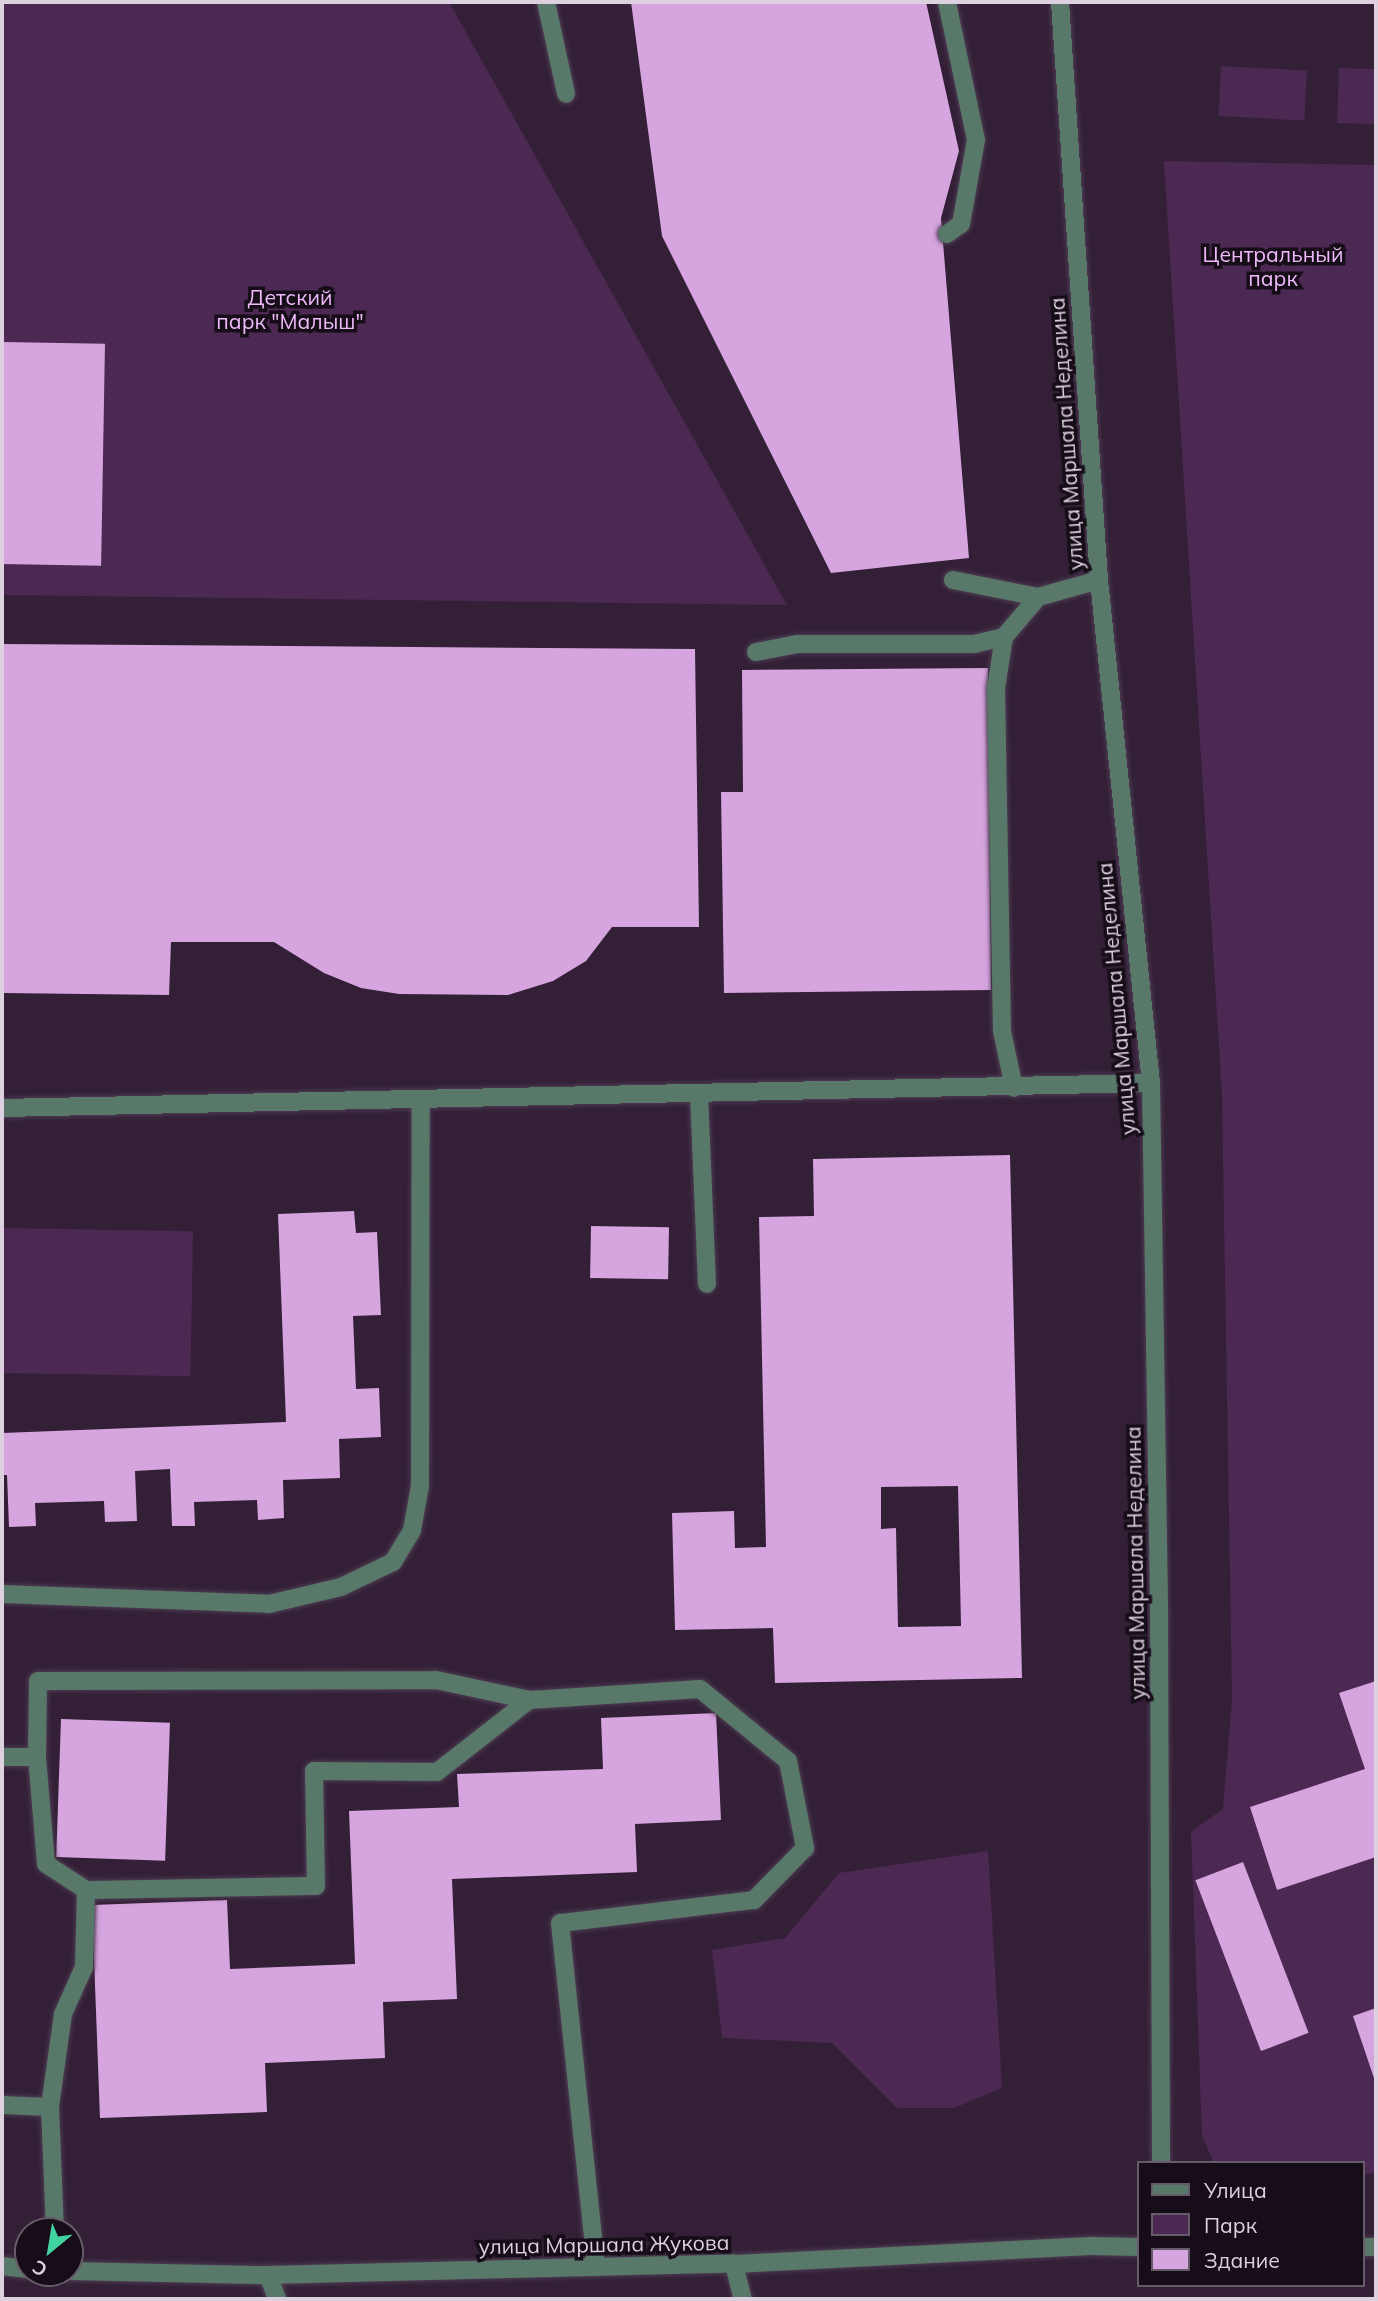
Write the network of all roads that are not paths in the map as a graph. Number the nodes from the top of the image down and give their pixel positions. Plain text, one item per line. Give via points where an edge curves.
1 (546, 2) edge
2 (947, 2) edge
3 (1060, 2) edge
4 (566, 94) dead end
5 (947, 234) dead end
6 (953, 579) dead end
7 (1099, 580) junction
8 (1038, 597) junction
9 (1004, 637) junction
10 (756, 652) dead end
11 (1151, 1083) junction
12 (1014, 1088) junction
13 (699, 1094) junction
14 (421, 1100) junction
15 (2, 1108) edge
16 (707, 1284) dead end
17 (2, 1594) edge
18 (529, 1700) junction
19 (2, 1757) edge
20 (37, 1757) junction
21 (86, 1891) junction
22 (2, 2105) edge
23 (50, 2106) junction
24 (1161, 2161) edge
25 (54, 2217) edge
26 (1136, 2247) edge
27 (734, 2264) junction
28 (596, 2267) junction
29 (84, 2271) edge
30 (268, 2274) junction
31 (276, 2299) edge
32 (743, 2299) edge

1 - 4 street
2 - 5 street via 976,140 961,224
3 - 7 street, улица Маршала Неделина
6 - 8 street
7 - 8 street
7 - 11 street, улица Маршала Неделина
8 - 9 street
9 - 10 street via 974,644 798,644
9 - 12 street via 996,688 1002,1031
11 - 12 street
11 - 24 street, улица Маршала Неделина
12 - 13 street
13 - 14 street
13 - 16 street
14 - 15 street
14 - 17 street via 420,1486 412,1530 393,1562 341,1587 268,1604
18 - 20 street via 436,1680 38,1681
18 - 21 street via 437,1772 314,1771 316,1886
18 - 28 street via 700,1689 788,1761 805,1847 754,1900 560,1923
19 - 20 street
20 - 21 street via 46,1864
21 - 23 street via 84,1967 63,2014
22 - 23 street
23 - 25 street
26 - 27 street, улица Маршала Жукова
27 - 28 street, улица Маршала Жукова
27 - 32 street
28 - 30 street, улица Маршала Жукова
29 - 30 street, улица Маршала Жукова
30 - 31 street

